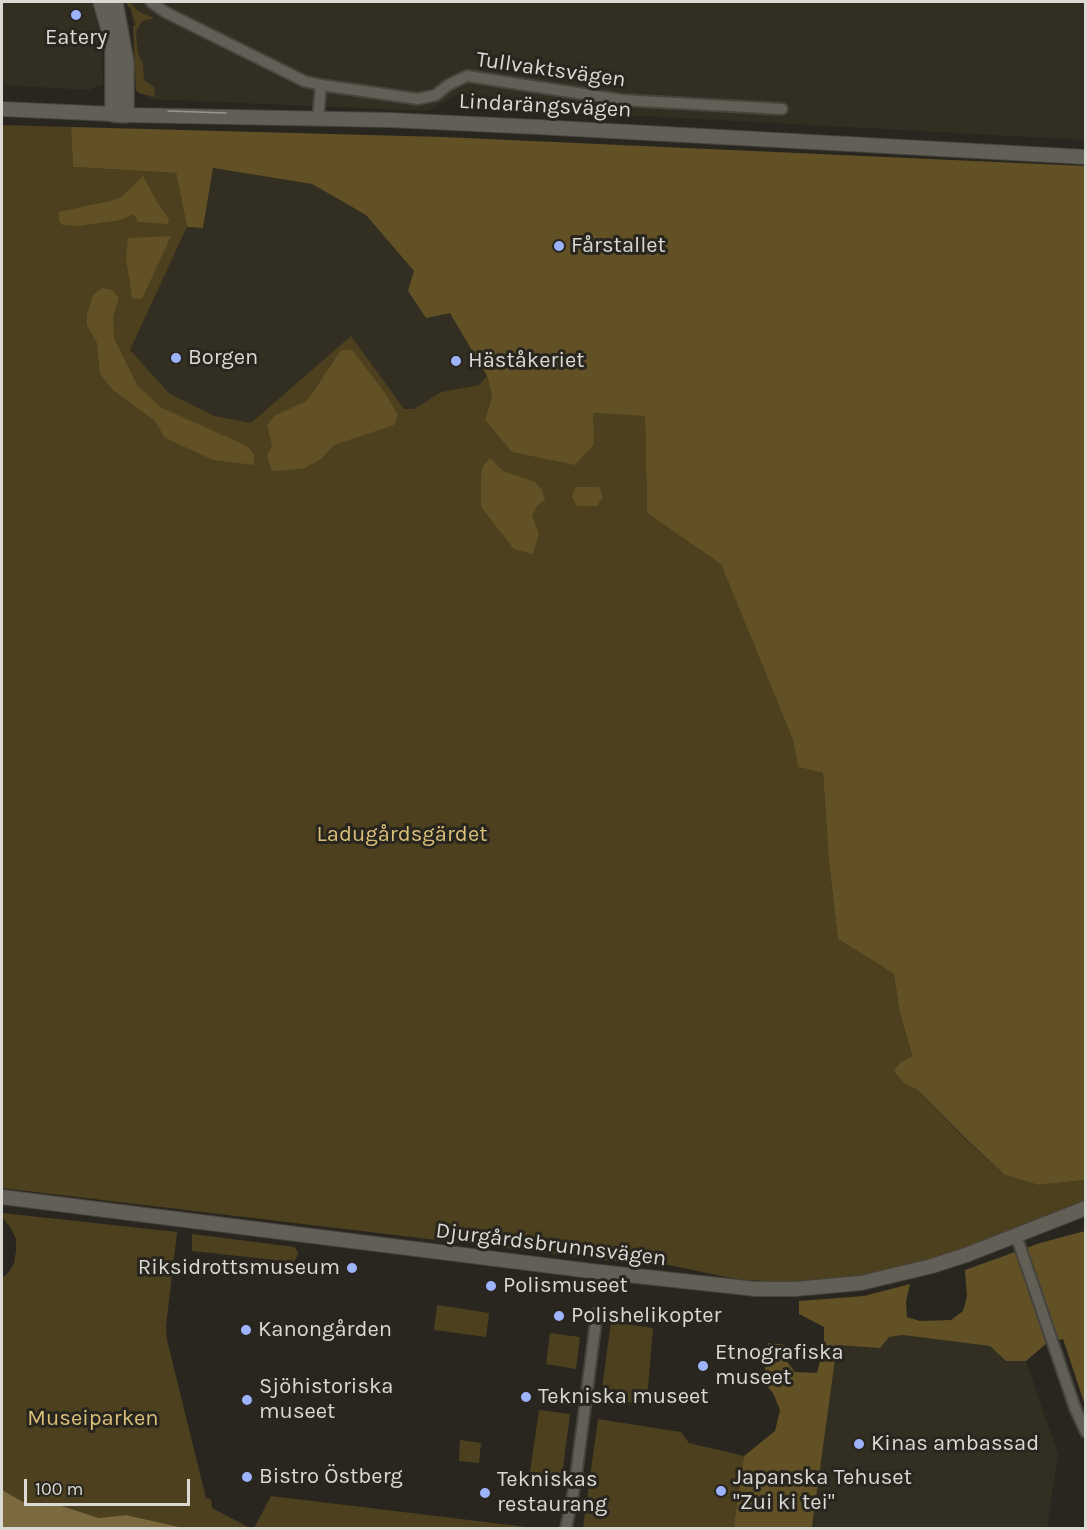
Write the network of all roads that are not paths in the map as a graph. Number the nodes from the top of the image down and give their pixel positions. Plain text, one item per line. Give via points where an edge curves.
1 (101, 2) edge
2 (115, 2) edge
3 (151, 2) edge
4 (321, 85) junction
5 (2, 109) edge
6 (782, 109) dead end
7 (120, 114) junction
8 (318, 118) junction
9 (1086, 157) edge
10 (2, 1197) edge
11 (1086, 1208) edge
12 (1016, 1235) junction
13 (597, 1313) dead end
14 (1086, 1432) edge
15 (566, 1528) edge

1 - 7 main road via 113,44
2 - 7 main road via 126,62
3 - 4 street, Tullvaktsvägen via 304,81
4 - 6 street, Tullvaktsvägen via 418,99 436,95 467,76 622,100
4 - 8 street
5 - 7 street, Lindarängsvägen
7 - 8 street, Lindarängsvägen
8 - 9 street, Lindarängsvägen
10 - 12 street, Djurgårdsbrunnsvägen via 756,1289 861,1284 932,1266
11 - 12 street, Djurgårdsbrunnsvägen
12 - 14 street
13 - 15 street

